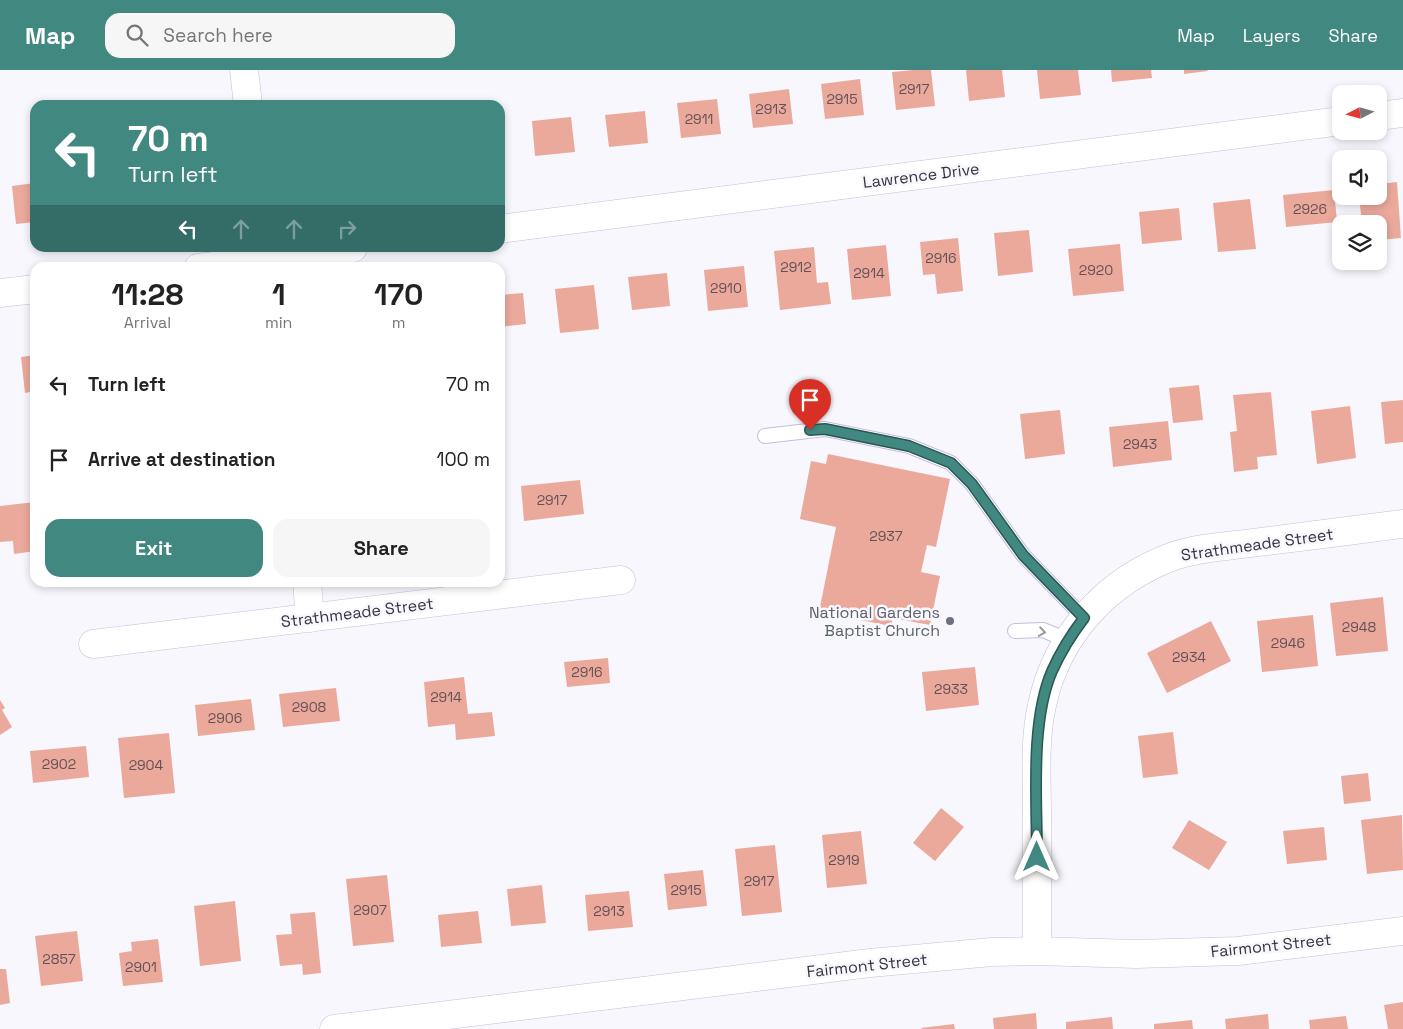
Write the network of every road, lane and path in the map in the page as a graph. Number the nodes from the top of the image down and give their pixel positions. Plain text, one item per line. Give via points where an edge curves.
1 (244, 70) edge
2 (247, 100) edge
3 (1403, 113) edge
4 (1388, 115) edge
5 (1332, 122) edge
6 (505, 228) edge
7 (319, 252) edge
8 (268, 258) edge
9 (240, 262) edge
10 (30, 289) edge
11 (0, 293) edge
12 (765, 436) dead end
13 (1403, 524) edge
14 (621, 580) dead end
15 (307, 587) edge
16 (310, 618) junction
17 (1084, 618) junction
18 (1015, 631) dead end
19 (1067, 640) junction
20 (93, 644) dead end
21 (1403, 931) edge
22 (1038, 951) junction
23 (334, 1029) edge

1 - 2 street
3 - 4 street
5 - 6 street, Lawrence Drive
7 - 8 street
8 - 9 street
10 - 11 street
12 - 17 lane via 825,429 909,446 951,463 972,484 1023,555
13 - 17 street, Strathmeade Street via 1210,548 1176,556 1143,570 1115,588
14 - 16 street, Strathmeade Street
15 - 16 street
16 - 20 street, Strathmeade Street
17 - 19 street, Strathmeade Street
18 -> 19 lane via 1043,630
19 - 22 street, Strathmeade Street via 1051,672 1037,744
21 - 22 street, Fairmont Street via 1238,951 1136,954
22 - 23 street, Fairmont Street via 870,963

